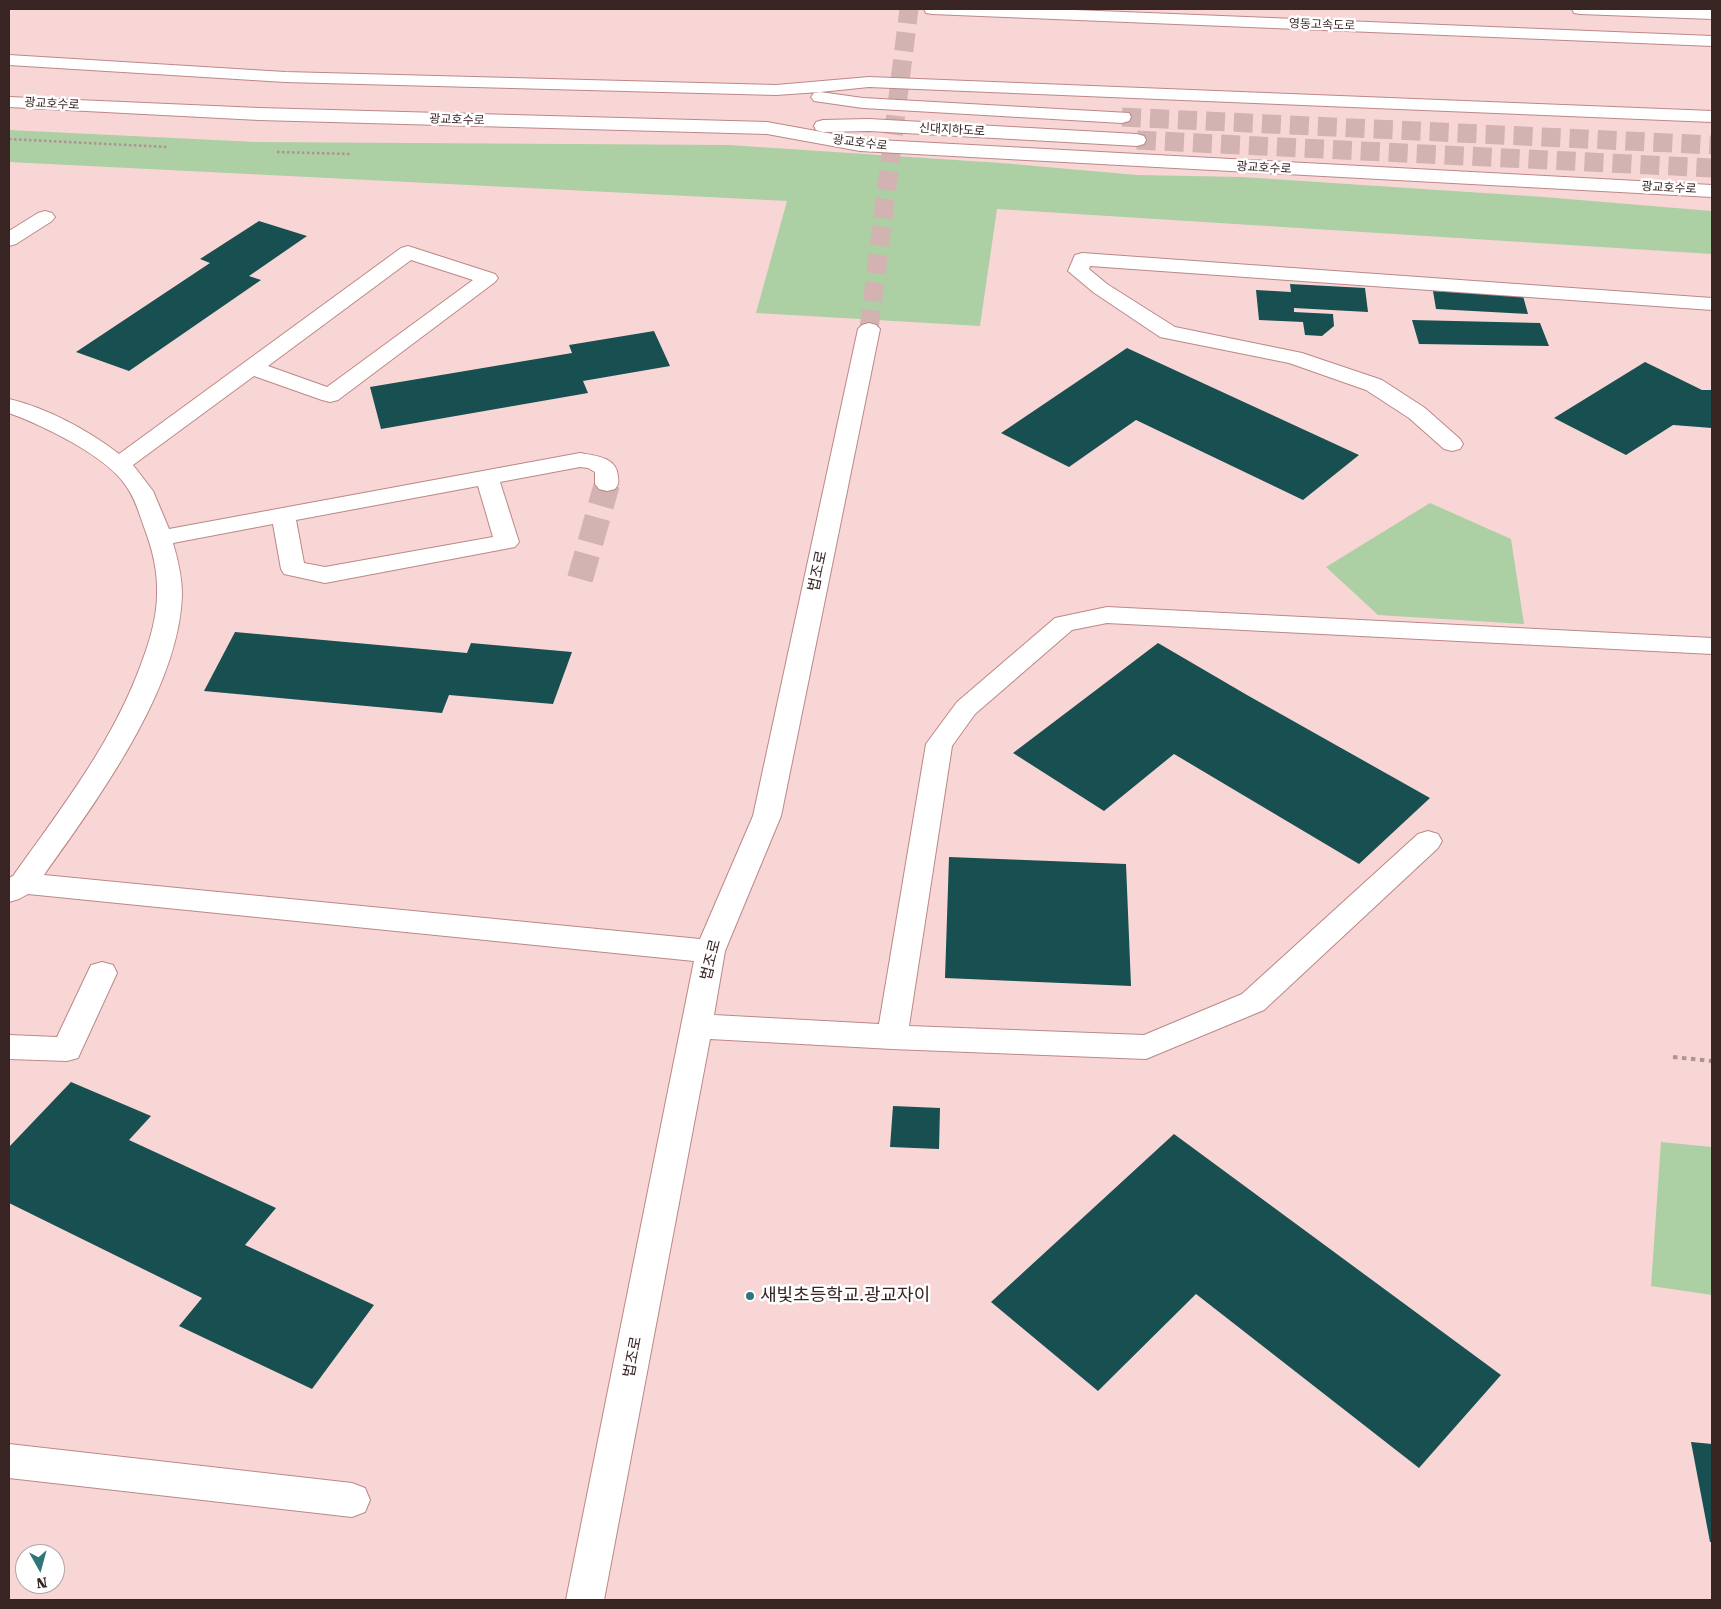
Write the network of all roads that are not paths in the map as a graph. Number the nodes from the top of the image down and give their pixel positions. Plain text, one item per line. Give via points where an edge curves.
1 (932, 9) edge
2 (1580, 9) edge
3 (1712, 14) edge
4 (1712, 41) edge
5 (9, 60) edge
6 (776, 90) junction
7 (9, 102) edge
8 (1122, 117) tunnel mouth
9 (1712, 117) edge
10 (767, 128) junction
11 (1137, 140) tunnel mouth
12 (1712, 191) edge
13 (45, 217) dead end
14 (9, 240) edge
15 (1712, 304) edge
16 (869, 329) tunnel mouth
17 (251, 367) junction
18 (9, 406) edge
19 (1452, 444) dead end
20 (118, 465) junction
21 (487, 477) junction
22 (607, 484) tunnel mouth
23 (283, 515) junction
24 (160, 538) junction
25 (1712, 646) edge
26 (1428, 840) dead end
27 (16, 887) edge
28 (710, 951) junction
29 (102, 973) dead end
30 (698, 1026) junction
31 (892, 1037) junction
32 (9, 1047) edge
33 (9, 1461) edge
34 (352, 1500) dead end
35 (585, 1600) edge

1 - 4 main road, 영동고속도로
2 - 3 main road
5 - 6 main road via 286,78
6 - 8 main road, 신대지하도로 via 863,103
6 - 9 main road via 869,82
7 - 10 main road, 광교호수로 via 259,114
10 - 11 main road, 신대지하도로 via 869,125
10 - 12 main road, 광교호수로 via 860,145
13 - 14 main road
15 - 19 main road via 1082,259 1078,271 1168,332 1294,358 1374,385 1417,413
16 - 28 main road, 법조로 via 768,816
17 - 17 main road via 408,252 488,278 330,395
17 - 20 main road
18 - 20 main road via 68,431
20 - 24 main road via 131,476 150,510
21 - 22 main road via 580,460 594,462 606,469
21 - 23 main road
21 - 23 main road via 507,542 325,575 293,569
23 - 24 main road
24 - 27 main road via 165,550 170,601 163,641 142,697 108,758
25 - 31 main road via 1106,615 1064,624 966,708 939,744
26 - 31 main road via 1253,1002 1146,1047
27 - 28 main road
28 - 30 main road, 법조로
29 - 32 main road via 67,1049
30 - 31 main road
30 - 35 main road, 법조로
33 - 34 main road

